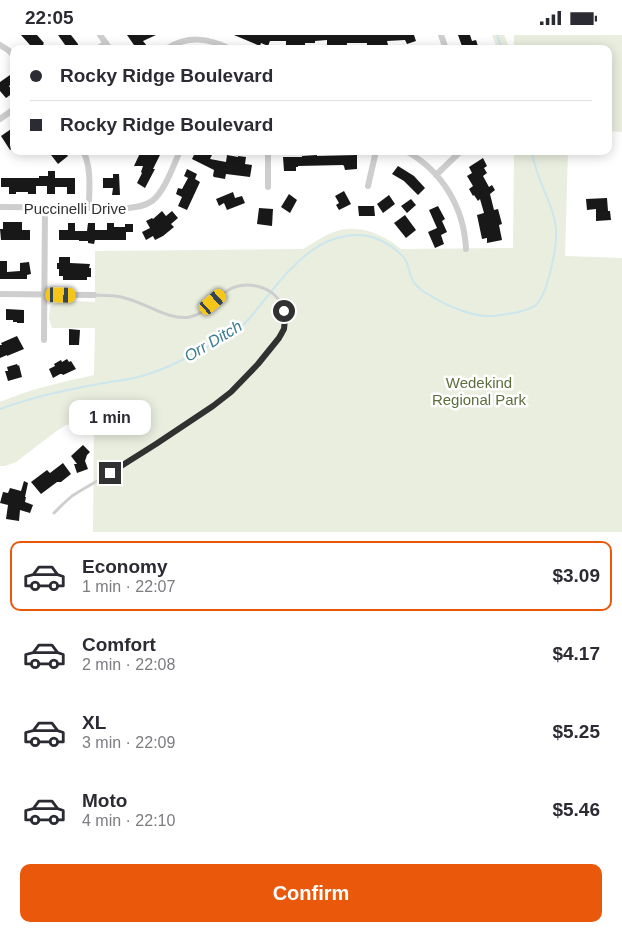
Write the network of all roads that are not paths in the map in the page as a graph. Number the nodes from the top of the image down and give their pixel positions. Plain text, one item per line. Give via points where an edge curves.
1 (173, 45) edge
2 (221, 45) edge
3 (85, 155) edge
4 (178, 155) edge
5 (268, 155) edge
6 (375, 155) edge
7 (412, 155) edge
8 (456, 155) edge
9 (436, 175) junction
10 (368, 186) dead end
11 (268, 187) dead end
12 (0, 207) edge
13 (45, 208) junction
14 (89, 208) junction
15 (466, 249) dead end
16 (0, 294) edge
17 (44, 294) junction
18 (94, 295) joint
19 (44, 340) dead end
20 (54, 513) dead end

1 - 2 street via 196,39
3 - 14 street via 89,169
4 - 14 street, Puccinelli Drive via 162,189 151,202 128,208
5 - 11 street
6 - 10 street
7 - 9 street
8 - 9 street
9 - 15 street via 460,212
12 - 13 street, Puccinelli Drive
13 - 14 street, Puccinelli Drive
13 - 17 street
16 - 17 street
17 - 18 street
17 - 19 street
18 - 20 lane via 125,298 170,315 187,317 203,311 222,294 239,285 258,286 281,301 284,329 258,364 231,392 142,454 72,496

